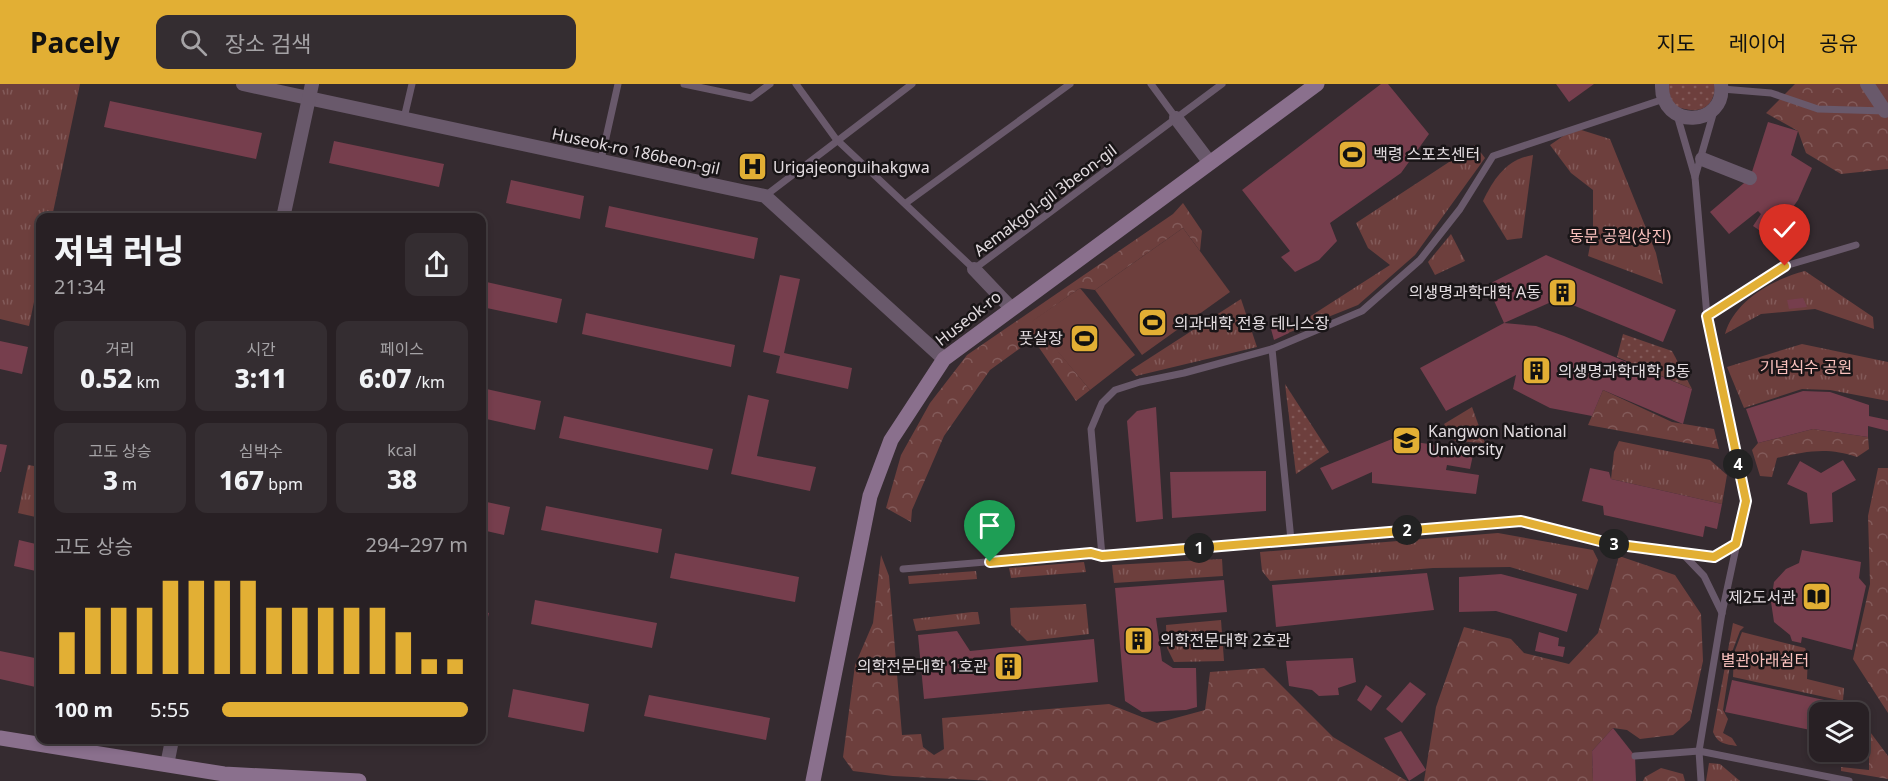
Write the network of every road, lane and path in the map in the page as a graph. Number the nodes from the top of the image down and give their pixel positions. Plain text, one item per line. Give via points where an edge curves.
1 (243, 84) edge
2 (412, 84) edge
3 (618, 84) edge
4 (684, 84) edge
5 (770, 84) edge
6 (796, 84) edge
7 (912, 84) edge
8 (1070, 84) edge
9 (1151, 84) edge
10 (1222, 84) edge
11 (1317, 84) edge
12 (1662, 84) edge
13 (1867, 84) edge
14 (1721, 86) edge
15 (310, 91) edge
16 (1664, 99) junction
17 (1715, 108) junction
18 (1887, 111) edge
19 (1677, 115) junction
20 (404, 118) junction
21 (1176, 118) junction
22 (837, 139) junction
23 (1702, 159) junction
24 (601, 160) junction
25 (1210, 163) junction
26 (1695, 177) junction
27 (1750, 178) dead end
28 (765, 196) junction
29 (906, 203) junction
30 (285, 213) edge
31 (1856, 245) dead end
32 (974, 269) junction
33 (1011, 308) junction
34 (1707, 316) junction
35 (1272, 349) junction
36 (944, 359) junction
37 (1291, 540) junction
38 (1736, 544) junction
39 (1681, 552) junction
40 (1102, 556) junction
41 (903, 569) dead end
42 (1722, 614) junction
43 (0, 738) edge
44 (36, 744) edge
45 (37, 744) edge
46 (171, 744) edge
47 (1699, 751) junction
48 (1635, 756) dead end
49 (167, 765) junction
50 (359, 781) edge
51 (813, 781) edge
52 (1701, 781) edge
53 (1849, 781) edge

1 - 15 street, Huseok-ro 186beon-gil
2 - 20 lane
3 - 24 lane
4 - 5 lane via 751,98
6 - 22 lane, Aemakgol-gil 3beon-gil
7 - 22 lane
8 - 29 lane
9 - 21 lane
10 - 21 lane, Aemakgol-gil 3beon-gil
11 - 25 street, Huseok-ro
12 - 16 street
13 - 18 street
14 - 17 street
14 - 18 lane via 1771,93 1818,109
15 - 20 street, Huseok-ro 186beon-gil
15 - 30 street
16 - 19 street
16 - 35 lane via 1494,156 1460,209 1420,260 1362,311
17 - 19 street via 1697,118
17 - 23 lane
19 - 26 lane
20 - 24 street, Huseok-ro 186beon-gil
21 - 25 street
21 - 32 lane, Aemakgol-gil 3beon-gil
22 - 28 lane
22 - 29 lane, Aemakgol-gil 3beon-gil
23 - 26 lane
23 - 27 street
24 - 28 street, Huseok-ro 186beon-gil
25 - 33 street, Huseok-ro
26 - 34 lane
28 - 36 street, Huseok-ro 186beon-gil
29 - 32 lane, Aemakgol-gil 3beon-gil
31 - 34 lane via 1785,266
32 - 33 street
33 - 36 street, Huseok-ro
34 - 38 lane via 1746,501
35 - 37 lane
35 - 40 lane via 1140,381 1115,390 1102,403 1090,429
36 - 51 street, Huseok-ro via 891,440 870,496
37 - 39 lane via 1521,521 1612,544
37 - 40 lane
38 - 39 lane via 1714,557
38 - 42 lane
39 - 42 lane via 1704,576
40 - 41 lane via 1091,553
42 - 47 lane
43 - 44 street
45 - 49 street
46 - 49 street
47 - 48 lane
47 - 52 lane
47 - 53 lane
49 - 50 street via 224,774

